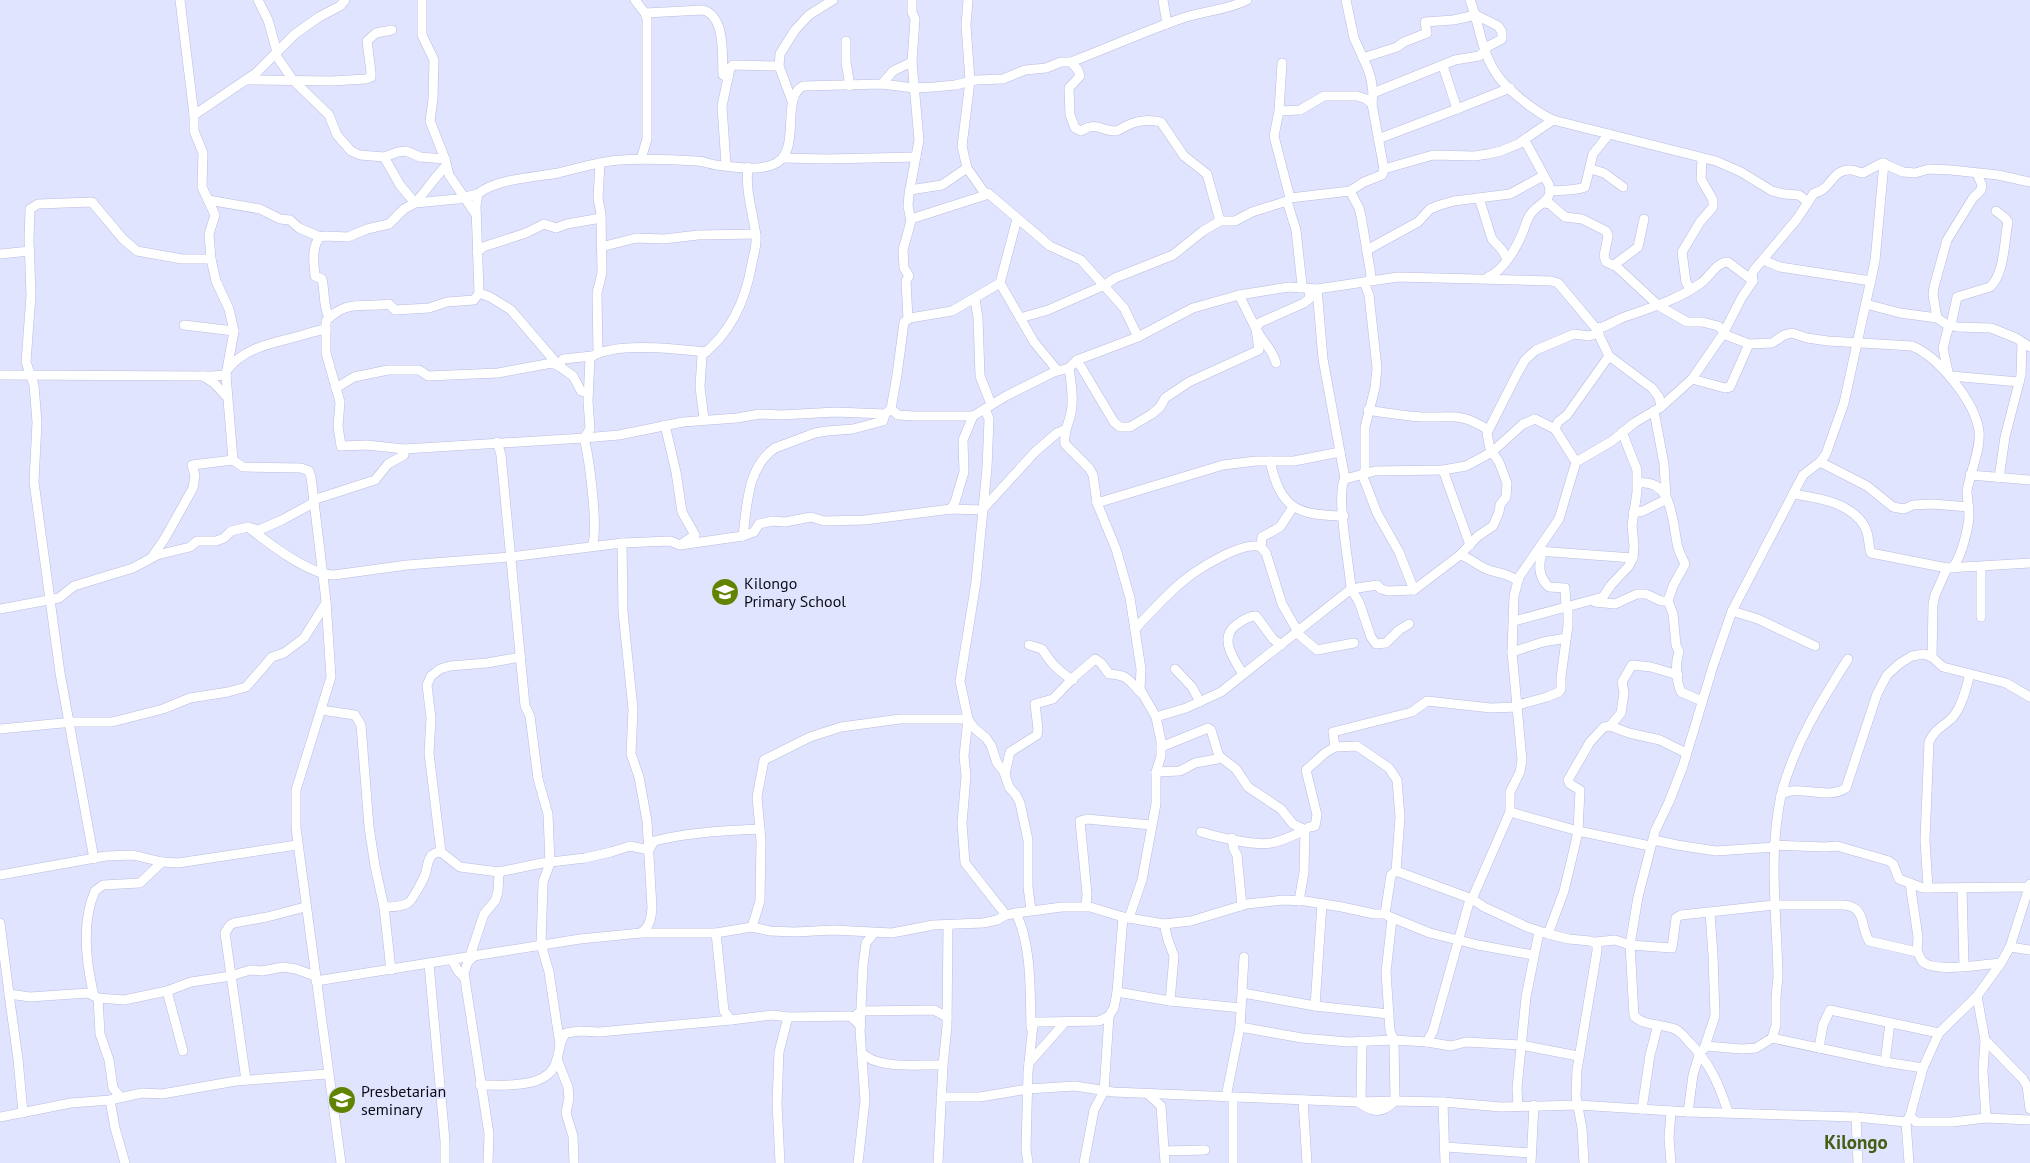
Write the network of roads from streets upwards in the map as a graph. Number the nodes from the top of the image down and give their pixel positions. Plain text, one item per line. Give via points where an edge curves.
1 (180, 0) edge
2 (258, 0) edge
3 (345, 0) edge
4 (422, 0) edge
5 (635, 0) edge
6 (833, 0) edge
7 (912, 0) edge
8 (968, 0) edge
9 (1163, 0) edge
10 (1247, 0) edge
11 (1346, 0) edge
12 (1470, 0) edge
13 (645, 13) junction
14 (1476, 15) junction
15 (1167, 24) junction
16 (392, 30) dead end
17 (846, 41) dead end
18 (1486, 49) junction
19 (276, 53) junction
20 (1363, 58) junction
21 (912, 62) junction
22 (1071, 62) junction
23 (1282, 63) dead end
24 (779, 66) junction
25 (1443, 66) junction
26 (728, 78) junction
27 (246, 80) junction
28 (293, 80) junction
29 (970, 81) junction
30 (882, 84) junction
31 (850, 86) junction
32 (914, 88) junction
33 (1510, 88) junction
34 (1373, 92) junction
35 (792, 101) junction
36 (1372, 104) junction
37 (1457, 108) junction
38 (1279, 111) junction
39 (194, 116) junction
40 (1553, 120) junction
41 (1609, 134) junction
42 (1378, 139) junction
43 (1522, 141) junction
44 (916, 156) junction
45 (384, 157) junction
46 (783, 158) junction
47 (1702, 158) junction
48 (641, 159) junction
49 (446, 163) junction
50 (600, 163) junction
51 (1884, 163) junction
52 (726, 165) junction
53 (748, 167) junction
54 (967, 168) junction
55 (1384, 169) junction
56 (1590, 169) junction
57 (1977, 174) junction
58 (1543, 176) junction
59 (2030, 182) edge
60 (1623, 187) dead end
61 (910, 190) junction
62 (1350, 191) junction
63 (1550, 191) junction
64 (478, 194) junction
65 (989, 194) junction
66 (464, 197) junction
67 (1479, 198) junction
68 (1288, 199) junction
69 (208, 200) junction
70 (1808, 202) junction
71 (414, 203) junction
72 (1545, 203) junction
73 (1996, 211) dead end
74 (476, 213) junction
75 (601, 218) junction
76 (911, 219) junction
77 (1017, 219) junction
78 (1644, 219) dead end
79 (1220, 221) junction
80 (756, 234) junction
81 (320, 237) junction
82 (601, 247) junction
83 (1367, 250) junction
84 (30, 251) junction
85 (477, 252) junction
86 (0, 254) edge
87 (212, 259) junction
88 (1507, 259) junction
89 (1763, 260) junction
90 (1614, 265) junction
91 (1483, 279) junction
92 (1367, 281) junction
93 (1753, 281) junction
94 (1871, 281) junction
95 (1000, 282) junction
96 (1105, 285) junction
97 (1308, 289) junction
98 (1690, 289) junction
99 (479, 293) junction
100 (1239, 295) junction
101 (975, 299) junction
102 (1866, 304) junction
103 (1659, 306) junction
104 (329, 318) junction
105 (1020, 318) junction
106 (1937, 318) junction
107 (908, 319) junction
108 (184, 325) dead end
109 (1950, 325) junction
110 (326, 329) junction
111 (1256, 329) junction
112 (234, 330) junction
113 (1599, 330) junction
114 (1723, 333) junction
115 (1138, 337) junction
116 (1857, 342) junction
117 (1749, 344) junction
118 (2026, 345) edge
119 (706, 352) junction
120 (595, 355) junction
121 (1609, 356) junction
122 (1077, 360) junction
123 (1276, 363) dead end
124 (559, 366) junction
125 (1069, 368) junction
126 (1057, 370) junction
127 (226, 372) junction
128 (1949, 374) junction
129 (0, 375) edge
130 (31, 375) junction
131 (203, 376) junction
132 (1692, 379) junction
133 (2019, 382) junction
134 (336, 388) junction
135 (588, 393) junction
136 (226, 396) junction
137 (988, 406) junction
138 (1658, 409) junction
139 (1368, 410) junction
140 (888, 411) junction
141 (973, 416) junction
142 (701, 420) junction
143 (665, 425) junction
144 (1066, 429) junction
145 (1555, 429) junction
146 (1488, 430) junction
147 (1622, 432) junction
148 (584, 438) junction
149 (497, 442) junction
150 (404, 449) junction
151 (1340, 452) junction
152 (1492, 452) junction
153 (233, 460) junction
154 (1270, 461) junction
155 (1576, 462) junction
156 (1820, 462) junction
157 (1443, 470) junction
158 (1363, 474) junction
159 (1970, 475) junction
160 (1999, 478) junction
161 (1345, 479) junction
162 (2030, 480) edge
163 (1638, 483) junction
164 (1793, 494) junction
165 (1666, 498) junction
166 (313, 502) junction
167 (1097, 503) junction
168 (1292, 506) junction
169 (1969, 507) junction
170 (951, 509) junction
171 (982, 510) junction
172 (1633, 513) junction
173 (1344, 516) junction
174 (248, 527) junction
175 (742, 536) junction
176 (622, 543) junction
177 (680, 545) junction
178 (1470, 545) junction
179 (592, 546) junction
180 (1262, 547) junction
181 (1540, 551) junction
182 (1460, 555) junction
183 (510, 557) junction
184 (152, 558) junction
185 (1633, 558) junction
186 (2030, 563) edge
187 (1981, 567) junction
188 (1950, 568) junction
189 (323, 574) junction
190 (1518, 580) junction
191 (1351, 589) junction
192 (1414, 590) junction
193 (50, 600) junction
194 (1591, 600) junction
195 (1668, 601) junction
196 (326, 602) junction
197 (1567, 607) junction
198 (0, 609) edge
199 (1732, 611) junction
200 (1981, 617) dead end
201 (1514, 621) junction
202 (1409, 624) dead end
203 (1134, 629) junction
204 (1298, 632) junction
205 (1566, 638) junction
206 (1354, 643) dead end
207 (1028, 645) dead end
208 (1281, 645) junction
209 (1815, 646) dead end
210 (1512, 652) junction
211 (520, 657) junction
212 (1932, 657) junction
213 (1848, 660) dead end
214 (1175, 669) dead end
215 (1242, 674) junction
216 (1970, 674) junction
217 (1678, 675) junction
218 (1073, 680) junction
219 (1141, 693) junction
220 (2030, 697) edge
221 (1200, 702) junction
222 (1702, 702) junction
223 (1518, 706) junction
224 (321, 710) junction
225 (1156, 718) junction
226 (968, 719) junction
227 (70, 723) junction
228 (1610, 726) junction
229 (0, 729) edge
230 (1161, 746) junction
231 (1335, 747) junction
232 (992, 748) junction
233 (1010, 752) junction
234 (1686, 754) junction
235 (1219, 756) junction
236 (1156, 772) junction
237 (1005, 774) junction
238 (1781, 795) junction
239 (1510, 812) junction
240 (1151, 825) junction
241 (760, 829) junction
242 (1305, 830) junction
243 (1578, 831) junction
244 (1201, 832) dead end
245 (1232, 838) junction
246 (1652, 843) junction
247 (297, 846) junction
248 (1774, 846) junction
249 (649, 850) junction
250 (441, 852) junction
251 (94, 859) junction
252 (162, 862) junction
253 (550, 863) junction
254 (1396, 871) junction
255 (499, 872) junction
256 (0, 875) edge
257 (1910, 883) junction
258 (2029, 886) edge
259 (1928, 888) junction
260 (1962, 888) junction
261 (1471, 899) junction
262 (1299, 901) junction
263 (1322, 904) junction
264 (1774, 905) junction
265 (1086, 906) junction
266 (1242, 906) junction
267 (305, 907) junction
268 (384, 907) junction
269 (1029, 910) junction
270 (1016, 913) junction
271 (1710, 913) junction
272 (1006, 915) junction
273 (1389, 916) junction
274 (1126, 917) junction
275 (0, 923) edge
276 (948, 924) junction
277 (1164, 924) junction
278 (752, 928) junction
279 (1023, 930) junction
280 (641, 933) junction
281 (716, 933) junction
282 (874, 933) junction
283 (1544, 933) junction
284 (1460, 940) junction
285 (1595, 942) junction
286 (541, 944) junction
287 (1630, 945) junction
288 (2010, 947) junction
289 (2030, 950) edge
290 (1917, 952) junction
291 (1533, 955) junction
292 (473, 956) junction
293 (1244, 957) dead end
294 (452, 960) junction
295 (2001, 963) junction
296 (429, 964) junction
297 (2, 965) edge
298 (1964, 966) junction
299 (391, 970) junction
300 (231, 976) junction
301 (315, 978) junction
302 (465, 978) junction
303 (167, 991) junction
304 (1117, 992) junction
305 (1243, 993) junction
306 (9, 994) junction
307 (1976, 996) junction
308 (96, 997) junction
309 (1170, 1002) junction
310 (1315, 1006) junction
311 (1242, 1008) junction
312 (724, 1011) junction
313 (862, 1011) junction
314 (1389, 1014) junction
315 (850, 1016) junction
316 (1109, 1016) junction
317 (788, 1017) junction
318 (947, 1017) junction
319 (731, 1020) junction
320 (718, 1021) junction
321 (1066, 1021) junction
322 (1890, 1023) junction
323 (1658, 1025) junction
324 (861, 1026) junction
325 (1240, 1027) junction
326 (1031, 1029) junction
327 (1939, 1033) junction
328 (1772, 1038) junction
329 (1394, 1040) junction
330 (1984, 1040) junction
331 (1362, 1041) junction
332 (1427, 1042) junction
333 (560, 1045) junction
334 (1521, 1045) junction
335 (1819, 1048) junction
336 (183, 1051) dead end
337 (1703, 1051) junction
338 (862, 1053) junction
339 (1578, 1056) junction
340 (557, 1059) junction
341 (1885, 1062) junction
342 (1029, 1064) junction
343 (943, 1065) junction
344 (1923, 1068) junction
345 (328, 1074) junction
346 (246, 1080) junction
347 (480, 1086) junction
348 (2028, 1086) edge
349 (1028, 1089) junction
350 (1104, 1091) junction
351 (1168, 1093) junction
352 (1147, 1094) junction
353 (120, 1097) junction
354 (941, 1097) junction
355 (1230, 1097) junction
356 (110, 1100) junction
357 (1303, 1100) junction
358 (1359, 1101) junction
359 (1395, 1101) junction
360 (1443, 1102) junction
361 (1534, 1105) junction
362 (1578, 1105) junction
363 (1161, 1106) junction
364 (1518, 1107) junction
365 (1642, 1109) junction
366 (2030, 1109) edge
367 (1671, 1111) junction
368 (1688, 1112) junction
369 (1728, 1112) junction
370 (23, 1113) junction
371 (0, 1117) edge
372 (1856, 1117) junction
373 (1986, 1118) junction
374 (1908, 1119) junction
375 (2030, 1120) edge
376 (1446, 1147) junction
377 (1205, 1150) dead end
378 (1164, 1151) junction
379 (1531, 1153) junction
380 (125, 1163) edge
381 (341, 1163) edge
382 (445, 1163) edge
383 (488, 1163) edge
384 (574, 1163) edge
385 (780, 1163) edge
386 (858, 1163) edge
387 (938, 1163) edge
388 (1028, 1163) edge
389 (1084, 1163) edge
390 (1166, 1163) edge
391 (1233, 1163) edge
392 (1307, 1163) edge
393 (1445, 1163) edge
394 (1531, 1163) edge
395 (1584, 1163) edge
396 (1670, 1163) edge
397 (1858, 1163) edge
398 (1909, 1163) edge

1 - 39 street
2 - 19 street via 268,20
3 - 19 street via 295,34
4 - 49 street via 422,34 434,60 434,99 430,121
5 - 13 street
6 - 24 street via 813,11 795,30 780,54
7 - 21 street via 915,25
8 - 29 street via 966,26
9 - 15 street
10 - 15 street
11 - 20 street via 1354,38
12 - 14 street
13 - 26 street via 703,10 712,14 719,27 723,76
13 - 48 street via 647,140
14 - 18 street
14 - 18 street via 1498,26 1502,32 1502,39
14 - 20 street via 1425,21 1427,33
15 - 22 street
16 - 28 street via 376,33 367,40 371,77 366,80
17 - 31 street
18 - 25 street via 1479,56 1464,57
18 - 33 street via 1494,71
19 - 27 street
19 - 28 street
20 - 34 street
21 - 30 street via 893,71
21 - 32 street
22 - 29 street via 1025,70 1003,79
22 - 79 street via 1080,76 1069,88 1070,115 1075,128 1081,131 1100,126 1115,131 1140,122 1161,122 1184,156 1207,174
23 - 38 street
24 - 26 street via 733,65
24 - 35 street
25 - 34 street
25 - 37 street
26 - 52 street via 722,106
27 - 28 street
27 - 39 street
28 - 45 street via 329,115 337,135 351,151
29 - 32 street
29 - 54 street via 962,146
30 - 31 street
30 - 32 street
31 - 35 street via 803,86 796,90
32 - 44 street via 918,132
33 - 37 street
33 - 40 street via 1534,110
34 - 36 street
35 - 46 street via 787,152
36 - 38 street via 1357,96 1324,96 1300,110
36 - 42 street
37 - 42 street
38 - 68 street via 1274,136
39 - 69 street via 194,131 202,153 202,187
40 - 41 street
40 - 43 street
41 - 47 street
41 - 56 street via 1595,151
42 - 55 street
43 - 55 street via 1488,154 1434,155
43 - 58 street via 1526,142
44 - 46 street
44 - 61 street
45 - 49 street via 401,151
45 - 71 street
46 - 53 street via 772,165
47 - 70 street via 1741,172 1772,190 1799,196
47 - 98 street via 1701,178 1714,207 1692,232 1682,252
48 - 50 street
48 - 52 street
49 - 66 street via 449,175
49 - 71 street
50 - 64 street via 516,180
50 - 75 street via 598,198
51 - 57 street via 1903,172 1936,169
51 - 70 street via 1863,173 1850,170 1836,173 1827,186 1814,193
51 - 94 street
52 - 53 street
53 - 80 street via 747,188
54 - 61 street via 942,185
54 - 65 street via 984,192
55 - 62 street via 1382,175
56 - 60 street via 1604,173
56 - 63 street via 1585,187 1574,191
57 - 59 street
57 - 106 street via 1981,190 1950,232 1936,274 1933,295
58 - 63 street
58 - 67 street via 1510,194
61 - 76 street via 908,206
62 - 68 street
62 - 83 street via 1359,208
63 - 72 street
64 - 66 street
64 - 74 street
65 - 76 street
65 - 77 street
66 - 71 street
66 - 74 street
67 - 83 street via 1454,200 1433,208 1418,222
67 - 88 street via 1492,239
68 - 79 street via 1235,221
68 - 97 street via 1296,230 1302,285
69 - 81 street via 260,209 280,219 290,220 299,228
69 - 87 street via 215,215 209,234
70 - 89 street via 1798,219
71 - 81 street via 389,224 348,237
72 - 88 street via 1530,215
72 - 90 street via 1565,217 1582,219 1606,231 1604,256 1606,262
73 - 109 street via 2008,222 2001,265 1994,284 1957,297
74 - 85 street
75 - 82 street
75 - 85 street via 556,228 544,224
76 - 107 street via 903,254 904,268 909,276 906,281
77 - 95 street
77 - 96 street via 1050,246 1081,260
78 - 90 street via 1636,250
79 - 96 street via 1173,255
80 - 82 street via 636,238
80 - 119 street via 748,286 740,307 725,333
81 - 104 street via 314,247 315,271 316,276 322,279 324,308
82 - 120 street via 602,276 597,293
83 - 92 street via 1371,277
84 - 86 street
84 - 87 street via 29,220 33,206 89,202 137,251 182,259
84 - 130 street via 31,296 26,362
85 - 99 street
87 - 112 street via 216,281 229,309
88 - 91 street via 1494,275
89 - 93 street via 1753,272
89 - 94 street via 1780,267
90 - 103 street
91 - 92 street via 1398,277
91 - 113 street via 1558,283
92 - 97 street
92 - 139 street via 1377,368
93 - 98 street via 1726,262
93 - 114 street
94 - 102 street
95 - 101 street
95 - 105 street
96 - 105 street via 1048,310
96 - 115 street via 1124,308
97 - 100 street via 1272,289
97 - 111 street via 1310,298 1304,303 1259,323
97 - 151 street
98 - 103 street
99 - 104 street via 470,301 446,302 420,309 395,310 389,304 355,305
99 - 124 street via 512,310
100 - 111 street
100 - 115 street via 1193,308
101 - 107 street via 952,311
101 - 137 street via 980,376
102 - 106 street
102 - 116 street
103 - 113 street via 1626,316
103 - 114 street via 1687,322 1718,326
104 - 110 street
105 - 126 street via 1034,342
106 - 109 street
107 - 140 street via 903,324 897,376
108 - 112 street
109 - 118 street via 1991,328
109 - 128 street via 1942,348
110 - 127 street via 262,346 238,359
110 - 134 street via 326,353
111 - 122 street via 1258,352 1189,382 1165,398 1152,414 1130,427 1120,427 1114,422
111 - 123 street
112 - 127 street
113 - 121 street
113 - 146 street via 1589,336 1574,334 1532,352
114 - 117 street
114 - 132 street
115 - 122 street
116 - 117 street via 1815,340 1790,333 1772,342
116 - 128 street via 1918,348
116 - 156 street via 1844,403 1826,454
117 - 132 street via 1730,387
118 - 133 street
119 - 120 street via 625,348
119 - 142 street via 702,354 700,379 704,419
120 - 124 street via 563,359
120 - 135 street via 589,359
121 - 138 street via 1656,392
121 - 145 street
122 - 125 street
124 - 134 street via 552,362 506,372 428,376 419,370 396,369 354,377
124 - 135 street via 572,376 581,391
125 - 126 street
125 - 144 street via 1072,408
126 - 137 street
127 - 131 street
127 - 136 street
128 - 133 street
128 - 159 street via 1967,401 1979,430
129 - 130 street
130 - 131 street
130 - 193 street via 37,422 34,482
131 - 136 street
132 - 138 street
133 - 160 street via 2005,436
134 - 150 street via 340,402 338,426 342,446
135 - 148 street via 590,429
136 - 153 street
137 - 141 street
137 - 171 street via 989,449
138 - 147 street
138 - 165 street
139 - 146 street via 1421,417 1459,417 1472,420
139 - 158 street
140 - 141 street via 914,416
140 - 142 street via 760,414
140 - 175 street via 883,421 853,429 827,430 770,452 754,476
141 - 170 street via 963,440 964,472
142 - 143 street
143 - 148 street via 619,435
143 - 177 street via 682,512 695,535
144 - 167 street via 1066,447 1093,475
144 - 171 street via 1035,452
145 - 152 street via 1530,420
145 - 155 street
146 - 152 street
147 - 155 street
147 - 163 street via 1636,462
148 - 149 street
148 - 179 street via 595,522
149 - 150 street
149 - 183 street via 501,455
150 - 166 street via 404,455 388,464 375,480
151 - 154 street via 1294,461
151 - 161 street
152 - 157 street via 1466,466
152 - 178 street via 1507,483 1506,498 1493,526
153 - 166 street via 243,467 309,471
153 - 184 street via 192,465 195,476 193,488
154 - 167 street via 1222,465
154 - 168 street via 1280,492
155 - 181 street via 1559,519
156 - 164 street via 1806,471
156 - 169 street via 1867,486 1894,507 1904,509 1933,504
157 - 158 street
157 - 178 street
158 - 161 street
158 - 192 street via 1377,513 1399,552
159 - 160 street
159 - 169 street
160 - 162 street
161 - 173 street via 1342,485
163 - 165 street via 1657,485
163 - 172 street
164 - 188 street via 1828,500 1858,518 1869,537 1871,553
164 - 199 street
165 - 172 street via 1643,512
165 - 195 street via 1678,549 1685,564
166 - 174 street via 259,530
166 - 189 street
167 - 203 street via 1129,590
168 - 173 street via 1318,515
168 - 180 street via 1280,527 1262,537
169 - 188 street via 1960,554
170 - 171 street
170 - 175 street via 865,520 824,521 811,517 772,521 759,524 754,532
171 - 226 street via 976,582 960,681
172 - 185 street
173 - 191 street
174 - 184 street via 231,531 216,541 197,541 190,547
174 - 189 street via 299,563
175 - 177 street
176 - 177 street via 670,541
176 - 179 street
176 - 249 street via 623,612 634,709 631,754 639,777
178 - 182 street
179 - 183 street
180 - 203 street via 1254,545 1230,553 1188,577
180 - 204 street via 1282,604
181 - 185 street
181 - 190 street
181 - 197 street via 1540,573 1549,587 1565,588
182 - 190 street via 1486,569
182 - 192 street
183 - 189 street
183 - 211 street
184 - 193 street via 133,568 74,586 59,598
185 - 194 street via 1603,597
186 - 187 street
187 - 188 street
187 - 200 street
188 - 212 street via 1933,604
189 - 196 street
190 - 201 street
191 - 192 street via 1376,585 1388,591
191 - 202 street via 1376,644 1386,643
191 - 204 street
193 - 198 street
193 - 227 street
194 - 195 street via 1615,604 1637,594 1646,594
194 - 197 street
195 - 217 street via 1679,652 1675,663
196 - 224 street via 331,677
196 - 227 street via 304,638 284,653 272,657 246,687 190,698 163,709 112,722
197 - 201 street
197 - 205 street
199 - 209 street via 1758,619
199 - 222 street
201 - 210 street
203 - 219 street via 1141,669
204 - 206 street via 1317,650
204 - 208 street
205 - 210 street
205 - 223 street via 1559,692
207 - 218 street via 1042,650 1059,671
208 - 215 street
208 - 215 street via 1256,616 1235,625 1229,631 1228,645
210 - 223 street
211 - 250 street via 450,666 431,676 428,685 429,752
211 - 253 street via 524,706 530,716 538,779 548,814
212 - 216 street via 1943,667
212 - 238 street via 1924,654 1912,656 1887,675 1877,694 1846,788 1834,793 1792,791
213 - 238 street via 1808,724
214 - 221 street via 1192,687
215 - 221 street via 1221,692
216 - 220 street via 2013,686
216 - 259 street via 1952,718 1933,733 1929,742 1925,832
217 - 222 street via 1680,691
217 - 228 street via 1632,665 1622,682 1621,713
218 - 219 street via 1098,659 1109,674 1123,675
218 - 233 street via 1052,700 1035,704 1037,735
219 - 225 street
221 - 225 street
222 - 234 street
223 - 231 street via 1491,708 1427,701 1412,712 1333,732
223 - 239 street via 1522,760 1510,792
224 - 247 street via 296,790
224 - 268 street via 356,715 359,720 375,866
225 - 230 street
226 - 232 street
226 - 241 street via 900,719 841,727 768,756 763,762 758,784
226 - 272 street via 962,823 965,863
227 - 229 street
227 - 251 street
228 - 234 street via 1660,740
228 - 243 street via 1604,727 1590,742 1568,780 1580,790
230 - 235 street via 1208,728
230 - 236 street
231 - 242 street via 1306,770 1317,815 1316,826
231 - 254 street via 1358,746 1388,768 1397,780 1400,817
232 - 233 street
232 - 237 street
233 - 237 street
234 - 246 street
235 - 236 street via 1195,763 1183,771
235 - 242 street via 1236,770 1248,787
236 - 240 street via 1156,804
237 - 269 street via 1009,787 1018,798 1027,833
238 - 248 street
239 - 243 street
239 - 261 street
240 - 265 street via 1080,821
240 - 274 street via 1142,880
241 - 249 street via 713,830 669,837 654,841
241 - 278 street via 760,901
242 - 245 street via 1269,844
242 - 262 street via 1304,872
243 - 246 street
243 - 283 street via 1564,890
244 - 245 street
245 - 266 street
246 - 248 street via 1716,850
246 - 287 street
247 - 252 street
247 - 267 street
248 - 257 street via 1837,846 1893,864 1898,878
248 - 264 street
249 - 253 street via 630,846
249 - 280 street via 651,921
250 - 255 street via 460,867
250 - 268 street via 430,857 426,873 410,902
251 - 252 street via 133,855
251 - 256 street
252 - 308 street via 140,883 103,885 94,890 86,931
253 - 255 street
253 - 286 street via 544,882
254 - 261 street
254 - 273 street via 1389,883
255 - 292 street via 498,892 484,914
257 - 259 street
257 - 290 street via 1918,937
258 - 260 street
258 - 288 street
259 - 260 street
260 - 298 street
261 - 283 street
261 - 284 street
262 - 263 street
262 - 266 street via 1258,902
263 - 273 street
263 - 310 street
264 - 271 street
264 - 290 street via 1852,906 1860,915 1869,941
264 - 328 street via 1778,977 1776,1025
265 - 269 street
265 - 274 street
266 - 277 street via 1192,921
267 - 300 street via 230,925 226,933
267 - 301 street
268 - 299 street
269 - 270 street
269 - 279 street
270 - 272 street
270 - 279 street
271 - 287 street via 1677,917 1672,948
271 - 337 street via 1715,1016
272 - 276 street via 983,923
273 - 284 street via 1430,933
273 - 314 street via 1386,972
274 - 277 street
274 - 304 street
275 - 297 street
276 - 282 street via 899,933
276 - 318 street
277 - 309 street via 1174,952
278 - 281 street
278 - 282 street
279 - 326 street
280 - 281 street
280 - 286 street
281 - 312 street
282 - 313 street via 866,943
283 - 285 street
283 - 291 street
284 - 291 street
284 - 332 street
285 - 287 street via 1614,940
285 - 339 street via 1598,951
286 - 292 street
286 - 333 street via 549,972
287 - 323 street via 1634,1014 1640,1020
288 - 289 street
288 - 295 street
290 - 298 street via 1923,962 1934,967
291 - 334 street
292 - 294 street
292 - 302 street via 466,966
293 - 305 street
294 - 296 street
294 - 302 street
295 - 298 street
295 - 307 street
296 - 299 street
296 - 382 street
297 - 306 street
299 - 301 street
300 - 301 street via 247,970 283,967
300 - 303 street via 185,984
300 - 346 street
301 - 345 street
302 - 347 street
303 - 308 street via 124,1000
303 - 336 street
304 - 309 street
304 - 316 street
305 - 310 street
305 - 311 street
306 - 308 street via 88,993
306 - 370 street
307 - 327 street
307 - 330 street
308 - 353 street via 100,1034 114,1088
309 - 311 street
310 - 314 street
311 - 325 street
312 - 319 street
312 - 320 street
313 - 315 street
313 - 318 street via 934,1010
313 - 324 street
314 - 329 street
315 - 317 street
315 - 324 street
316 - 321 street via 1099,1021
316 - 350 street
317 - 319 street via 773,1015
317 - 385 street via 779,1052 776,1103
318 - 343 street
319 - 320 street
320 - 333 street via 599,1032 572,1031 566,1032
321 - 326 street via 1037,1022
321 - 342 street
322 - 327 street
322 - 335 street via 1830,1010 1823,1025
322 - 341 street
323 - 337 street via 1682,1033
323 - 365 street
324 - 338 street
325 - 331 street via 1302,1038
325 - 355 street
326 - 342 street
327 - 344 street
328 - 335 street
328 - 337 street via 1756,1048
329 - 331 street
329 - 332 street
329 - 359 street
330 - 348 street
330 - 373 street
331 - 358 street
332 - 334 street via 1451,1046 1466,1042
333 - 340 street
334 - 339 street
334 - 364 street
335 - 341 street
337 - 368 street via 1693,1076
337 - 369 street
338 - 343 street via 873,1061 913,1066
338 - 386 street via 865,1100
339 - 362 street
340 - 347 street via 549,1074 533,1083
340 - 384 street via 568,1087 566,1113 573,1136
341 - 344 street
342 - 349 street
343 - 354 street
344 - 374 street
345 - 346 street
345 - 381 street
346 - 353 street via 162,1094 142,1092
347 - 383 street via 488,1134
348 - 366 street
349 - 350 street via 1075,1086
349 - 354 street via 980,1097
349 - 388 street
350 - 352 street
350 - 389 street via 1094,1110
351 - 352 street
351 - 355 street
351 - 363 street
352 - 363 street
353 - 356 street
354 - 387 street
355 - 357 street
355 - 391 street
356 - 370 street via 70,1103
356 - 380 street
357 - 358 street
357 - 392 street
358 - 359 street via 1378,1111 1387,1109
359 - 360 street
360 - 364 street
360 - 376 street
361 - 362 street
361 - 364 street
361 - 379 street
362 - 365 street
362 - 395 street
363 - 378 street
365 - 367 street
367 - 368 street
367 - 396 street
368 - 369 street
369 - 372 street
370 - 371 street
372 - 374 street
372 - 397 street
373 - 374 street via 1952,1122
373 - 375 street
374 - 398 street
376 - 379 street
376 - 393 street
377 - 378 street
378 - 390 street
379 - 394 street

